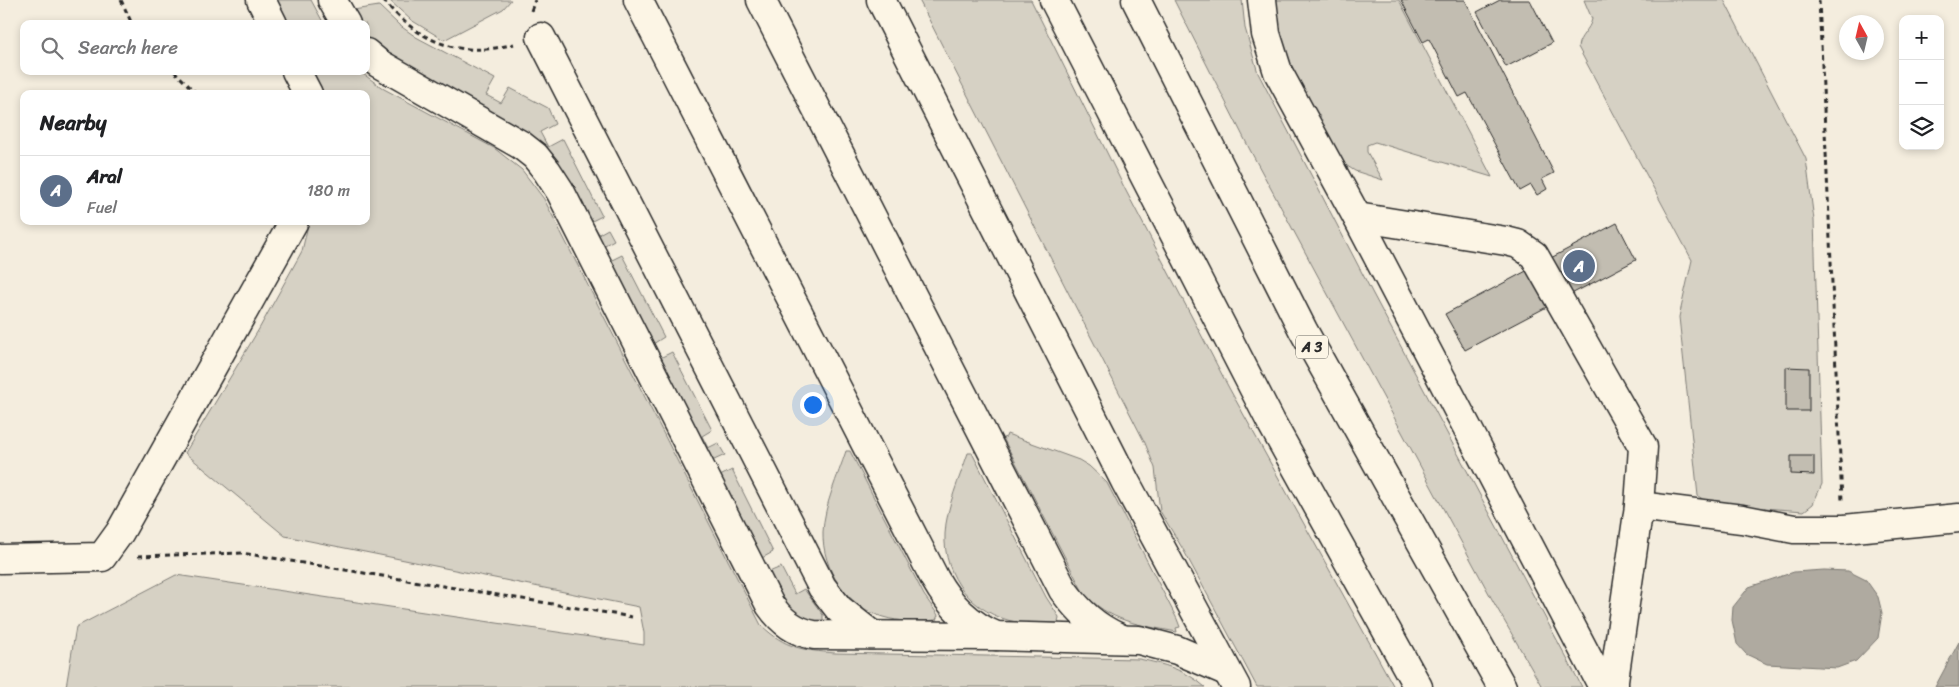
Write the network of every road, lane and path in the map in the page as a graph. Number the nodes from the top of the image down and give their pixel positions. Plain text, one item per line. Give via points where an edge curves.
1 (121, 0) edge
2 (261, 0) edge
3 (332, 0) edge
4 (383, 0) edge
5 (530, 0) edge
6 (638, 0) edge
7 (762, 0) edge
8 (880, 0) edge
9 (1054, 0) edge
10 (1136, 0) edge
11 (1262, 0) edge
12 (1819, 0) edge
13 (533, 5) dead end
14 (130, 20) edge
15 (271, 20) edge
16 (344, 20) edge
17 (541, 37) joint
18 (370, 56) edge
19 (178, 75) edge
20 (298, 75) edge
21 (194, 90) edge
22 (306, 90) edge
23 (1357, 217) junction
24 (292, 225) edge
25 (1639, 506) junction
26 (1959, 518) edge
27 (1844, 529) junction
28 (102, 557) junction
29 (0, 559) edge
30 (632, 617) dead end
31 (872, 635) junction
32 (996, 636) junction
33 (1121, 639) junction
34 (1231, 679) edge
35 (1418, 687) edge
36 (1502, 687) edge
37 (1602, 687) edge
38 (1614, 687) edge

1 - 14 path
2 - 15 main road
3 - 16 main road
4 - 17 path via 404,23 446,45 483,49
5 - 13 path
6 - 32 main road via 935,580 967,618
7 - 33 main road via 1064,590 1093,624
8 - 34 main road via 1125,481
9 - 35 main road via 1271,422
10 - 36 main road, A 3 via 1303,330
11 - 23 main road via 1266,34 1278,72
12 - 27 path
17 - 31 main road via 822,588 839,609
18 - 31 main road via 505,134 535,156 560,191 770,605 790,626 807,634
19 - 21 path
20 - 22 main road
23 - 25 main road via 1506,241 1518,244 1534,255 1643,446
23 - 37 main road
24 - 28 main road via 120,532
25 - 27 main road via 1794,529
25 - 38 main road
26 - 27 main road
28 - 29 main road
28 - 30 path via 242,553
31 - 32 main road
32 - 33 main road
33 - 34 main road via 1155,643 1177,650

